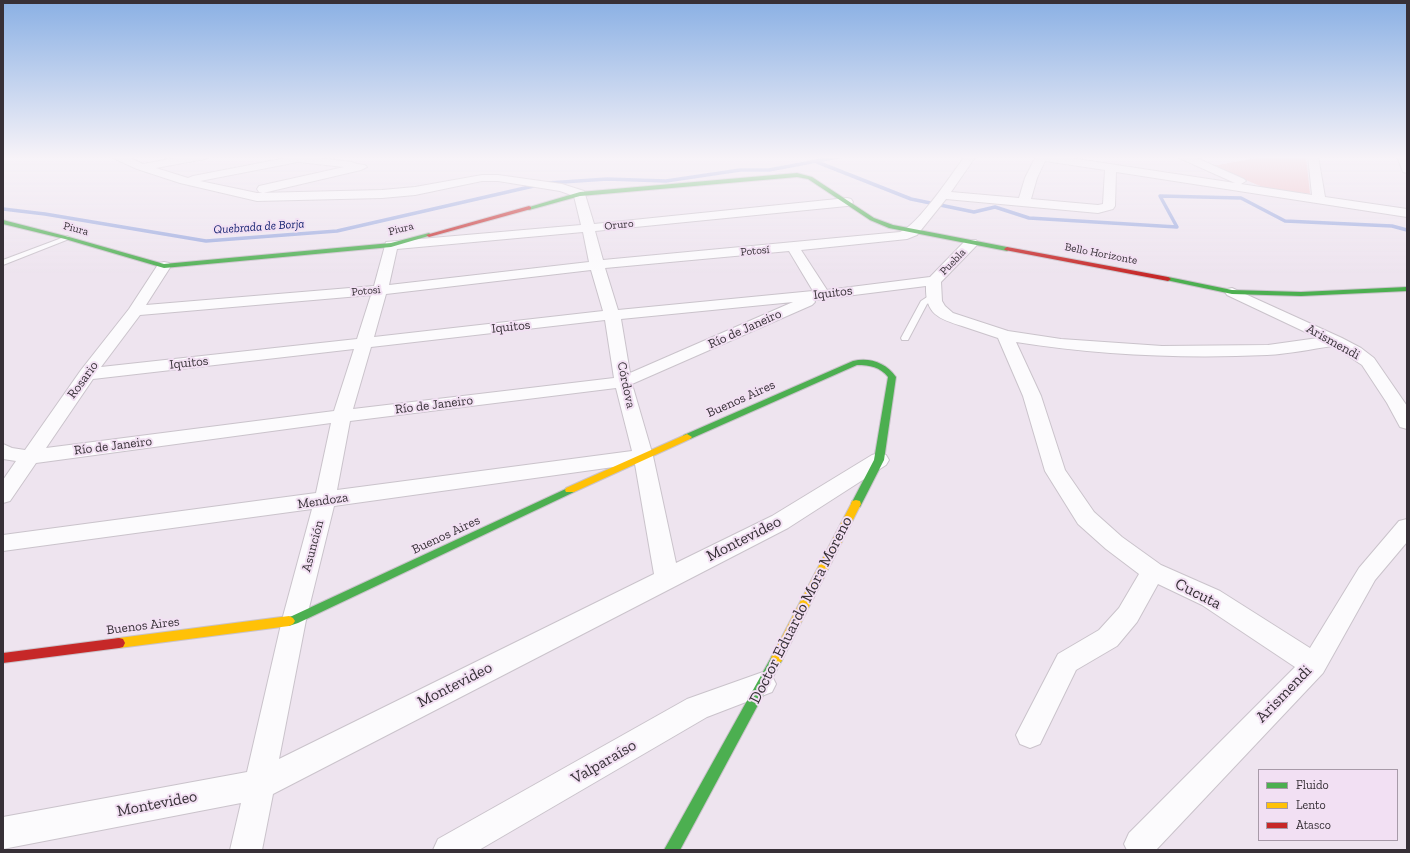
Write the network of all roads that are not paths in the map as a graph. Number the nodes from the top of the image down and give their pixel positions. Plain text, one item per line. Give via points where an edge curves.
1 (251, 196) edge
2 (315, 196) edge
3 (573, 196) edge
4 (580, 196) edge
5 (837, 196) edge
6 (942, 196) edge
7 (952, 196) edge
8 (1026, 196) edge
9 (1110, 196) edge
10 (1293, 196) edge
11 (1318, 196) edge
12 (1319, 200) junction
13 (847, 202) junction
14 (1024, 202) junction
15 (1407, 213) edge
16 (3, 222) edge
17 (589, 228) junction
18 (912, 232) junction
19 (67, 238) junction
20 (971, 243) junction
21 (391, 245) junction
22 (793, 247) junction
23 (3, 263) edge
24 (597, 265) junction
25 (164, 266) junction
26 (934, 289) junction
27 (1407, 289) edge
28 (380, 290) junction
29 (1232, 292) junction
30 (823, 295) junction
31 (135, 311) junction
32 (612, 315) junction
33 (1005, 335) junction
34 (906, 338) dead end
35 (1336, 341) junction
36 (363, 344) junction
37 (878, 364) joint
38 (88, 374) junction
39 (624, 382) junction
40 (342, 416) junction
41 (1407, 423) edge
42 (3, 450) edge
43 (643, 456) junction
44 (29, 457) junction
45 (879, 460) junction
46 (3, 496) edge
47 (325, 500) junction
48 (1407, 527) edge
49 (3, 542) edge
50 (1152, 571) junction
51 (666, 578) junction
52 (294, 620) junction
53 (3, 658) edge
54 (1314, 665) junction
55 (763, 684) junction
56 (1030, 735) dead end
57 (259, 785) junction
58 (3, 833) edge
59 (1140, 844) dead end
60 (246, 850) edge
61 (449, 850) edge
62 (672, 850) edge

1 - 2 street
3 - 21 street, Piura
4 - 17 street, Córdova
5 - 13 street, Bello Horizonte
6 - 18 street
7 - 14 street
8 - 14 street
9 - 14 street via 1109,206 1098,209
10 - 12 street
11 - 12 street
12 - 15 street
13 - 17 street, Oruro
13 - 18 street, Bello Horizonte via 872,219
16 - 19 street, Piura
17 - 21 street, Oruro
17 - 24 street, Córdova
18 - 20 street, Bello Horizonte
18 - 22 street, Potosí via 902,236
19 - 23 lane
19 - 25 street, Piura
20 - 26 street, Puebla
20 - 29 street, Bello Horizonte via 1073,260
21 - 25 street, Piura
21 - 28 street, Asunción
22 - 24 street, Potosí
22 - 30 street
24 - 28 street, Potosi
24 - 32 street, Córdova
25 - 31 street, Rosario
26 - 30 street, Iquitos
26 - 33 street via 941,312 947,316
26 - 34 lane
27 - 29 street, Bello Horizonte via 1301,294
28 - 31 street, Potosi
28 - 36 street, Asunción
29 - 35 street, Arismendi
30 - 32 street, Iquitos
30 - 39 street, Río de Janeiro
31 - 38 street, Rosario
32 - 36 street, Iquitos
32 - 39 street, Córdova
33 - 35 street via 1061,344 1162,351 1268,350
33 - 50 street, Cucuta via 1032,396 1055,471 1086,518
35 - 41 street, Arismendi via 1368,362
36 - 38 street, Iquitos
36 - 40 street, Asunción
37 - 43 street, Buenos Aires via 856,363
37 - 45 street, Doctor Eduardo Mora Moreno via 889,371 892,377
38 - 44 street, Rosario
39 - 40 street, Río de Janeiro
39 - 43 street, Córdova
40 - 44 street, Río de Janeiro
40 - 47 street, Asunción
42 - 44 street, Río de Janeiro via 6,453
43 - 47 street, Mendoza
43 - 51 street, Córdova
43 - 52 street, Buenos Aires
44 - 46 street, Rosario
45 - 51 street, Montevideo via 780,522
45 - 55 street, Doctor Eduardo Mora Moreno
47 - 49 street, Mendoza
47 - 52 street, Asunción
48 - 54 street, Arismendi via 1367,574
50 - 54 street, Cucuta via 1211,598
50 - 56 street via 1128,615 1108,638 1067,662
51 - 57 street, Montevideo
52 - 53 street, Buenos Aires
52 - 57 street, Asunción
54 - 59 street, Arismendi
55 - 61 street, Valparaíso via 697,708
55 - 62 street, Doctor Eduardo Mora Moreno
57 - 58 street, Montevideo
57 - 60 street, Asunción

